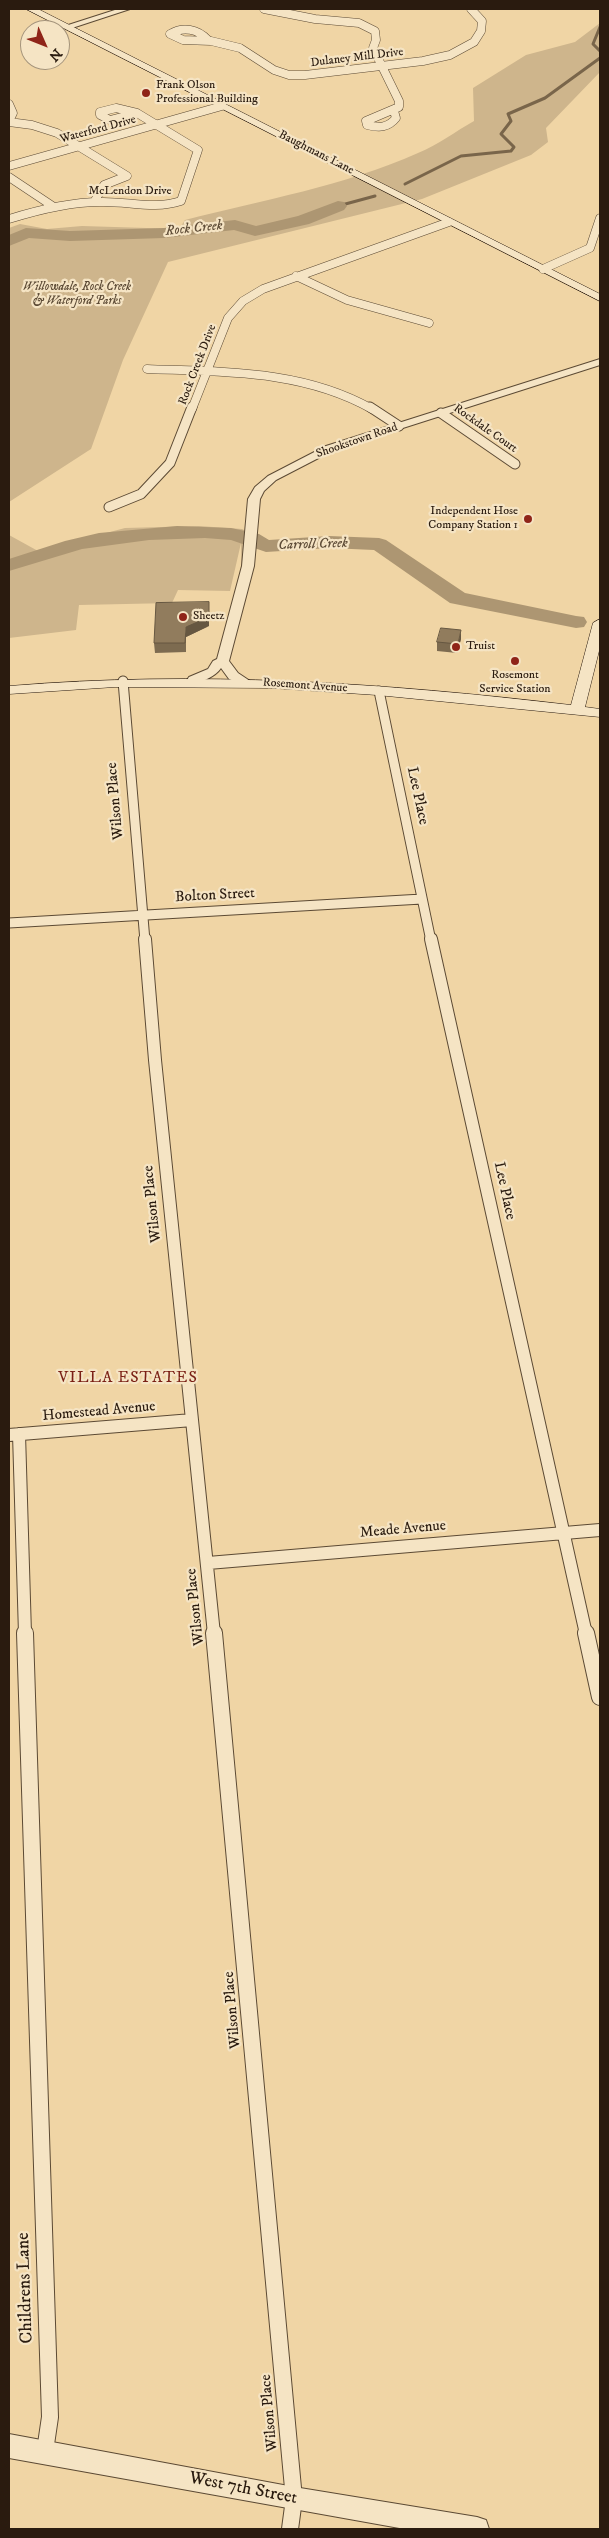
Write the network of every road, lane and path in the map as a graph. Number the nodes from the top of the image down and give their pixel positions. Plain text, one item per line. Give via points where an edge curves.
1 (31, 9) edge
2 (126, 9) edge
3 (264, 9) edge
4 (292, 9) edge
5 (471, 9) edge
6 (300, 15) junction
7 (52, 20) edge
8 (70, 26) edge
9 (70, 29) edge
10 (208, 40) dead end
11 (380, 65) junction
12 (9, 104) edge
13 (219, 104) junction
14 (394, 111) dead end
15 (137, 113) dead end
16 (9, 122) edge
17 (155, 123) junction
18 (76, 145) junction
19 (9, 160) edge
20 (9, 166) edge
21 (9, 177) edge
22 (94, 202) junction
23 (54, 208) junction
24 (9, 219) edge
25 (449, 222) junction
26 (599, 223) edge
27 (543, 269) junction
28 (296, 276) junction
29 (600, 298) edge
30 (430, 323) dead end
31 (600, 362) edge
32 (147, 369) dead end
33 (208, 372) junction
34 (441, 413) junction
35 (400, 426) junction
36 (515, 464) dead end
37 (110, 507) dead end
38 (600, 623) edge
39 (223, 661) junction
40 (193, 680) junction
41 (244, 681) junction
42 (123, 682) junction
43 (9, 690) edge
44 (379, 691) junction
45 (577, 710) junction
46 (600, 713) edge
47 (422, 899) junction
48 (143, 915) junction
49 (9, 923) edge
50 (192, 1420) junction
51 (14, 1434) edge
52 (600, 1530) edge
53 (562, 1533) junction
54 (208, 1564) junction
55 (600, 1698) edge
56 (9, 2446) edge
57 (45, 2451) junction
58 (294, 2499) junction
59 (290, 2529) edge
60 (478, 2529) edge

1 - 7 main road, Baughmans Lane
2 - 8 street
3 - 6 street
4 - 6 street
5 - 11 street, Dulaney Mill Drive via 482,21 482,31 478,39 467,47 433,58
6 - 11 street via 350,21 369,27 375,31 376,40 372,48
9 - 13 main road, Baughmans Lane
10 - 11 street, Dulaney Mill Drive via 241,48 266,67 288,75
11 - 14 street via 399,101 399,107
12 - 16 street via 13,116
13 - 17 street, Waterford Drive
13 - 25 main road, Baughmans Lane
15 - 17 street
16 - 18 street via 47,129
17 - 18 street, Waterford Drive
17 - 22 street, McLendon Drive via 188,140 198,150 181,201 166,205
18 - 19 street, Waterford Drive
18 - 20 street, Waterford Drive
18 - 22 street via 127,176 104,185
21 - 23 street
22 - 23 street, McLendon Drive
23 - 24 street, McLendon Drive
25 - 27 main road, Baughmans Lane
25 - 28 street, Rock Creek Drive
26 - 27 street via 586,252
27 - 29 main road, Baughmans Lane
28 - 30 street via 347,300
28 - 33 street, Rock Creek Drive via 243,301 228,318
31 - 34 street, Shookstown Road
32 - 33 street
33 - 35 street via 268,376 324,386 380,412
33 - 37 street, Rock Creek Drive via 170,463 141,494
34 - 35 street, Shookstown Road
34 - 36 street, Rockdale Court
35 - 39 street, Shookstown Road via 330,448 272,478 259,489 254,499 248,566
38 - 45 main road
39 - 40 street via 209,674
39 - 41 street via 233,676
40 - 41 main road, Rosemont Avenue
40 - 42 main road, Rosemont Avenue
41 - 44 main road, Rosemont Avenue
42 - 43 main road, Rosemont Avenue
42 - 48 street, Wilson Place
44 - 45 main road, Rosemont Avenue
44 - 47 street, Lee Place
45 - 46 main road, Rosemont Avenue
47 - 48 street, Bolton Street
47 - 53 street, Lee Place
48 - 49 street, Bolton Street
48 - 50 street, Wilson Place
50 - 51 street, Homestead Avenue
50 - 54 street, Wilson Place
51 - 57 street, Childrens Lane via 50,2417
52 - 53 street, Meade Avenue
53 - 54 street, Meade Avenue
53 - 55 street, Lee Place
54 - 58 street, Wilson Place
56 - 57 street, West 7th Street
57 - 58 street, West 7th Street
58 - 59 street, Wilson Place
58 - 60 street, West 7th Street

